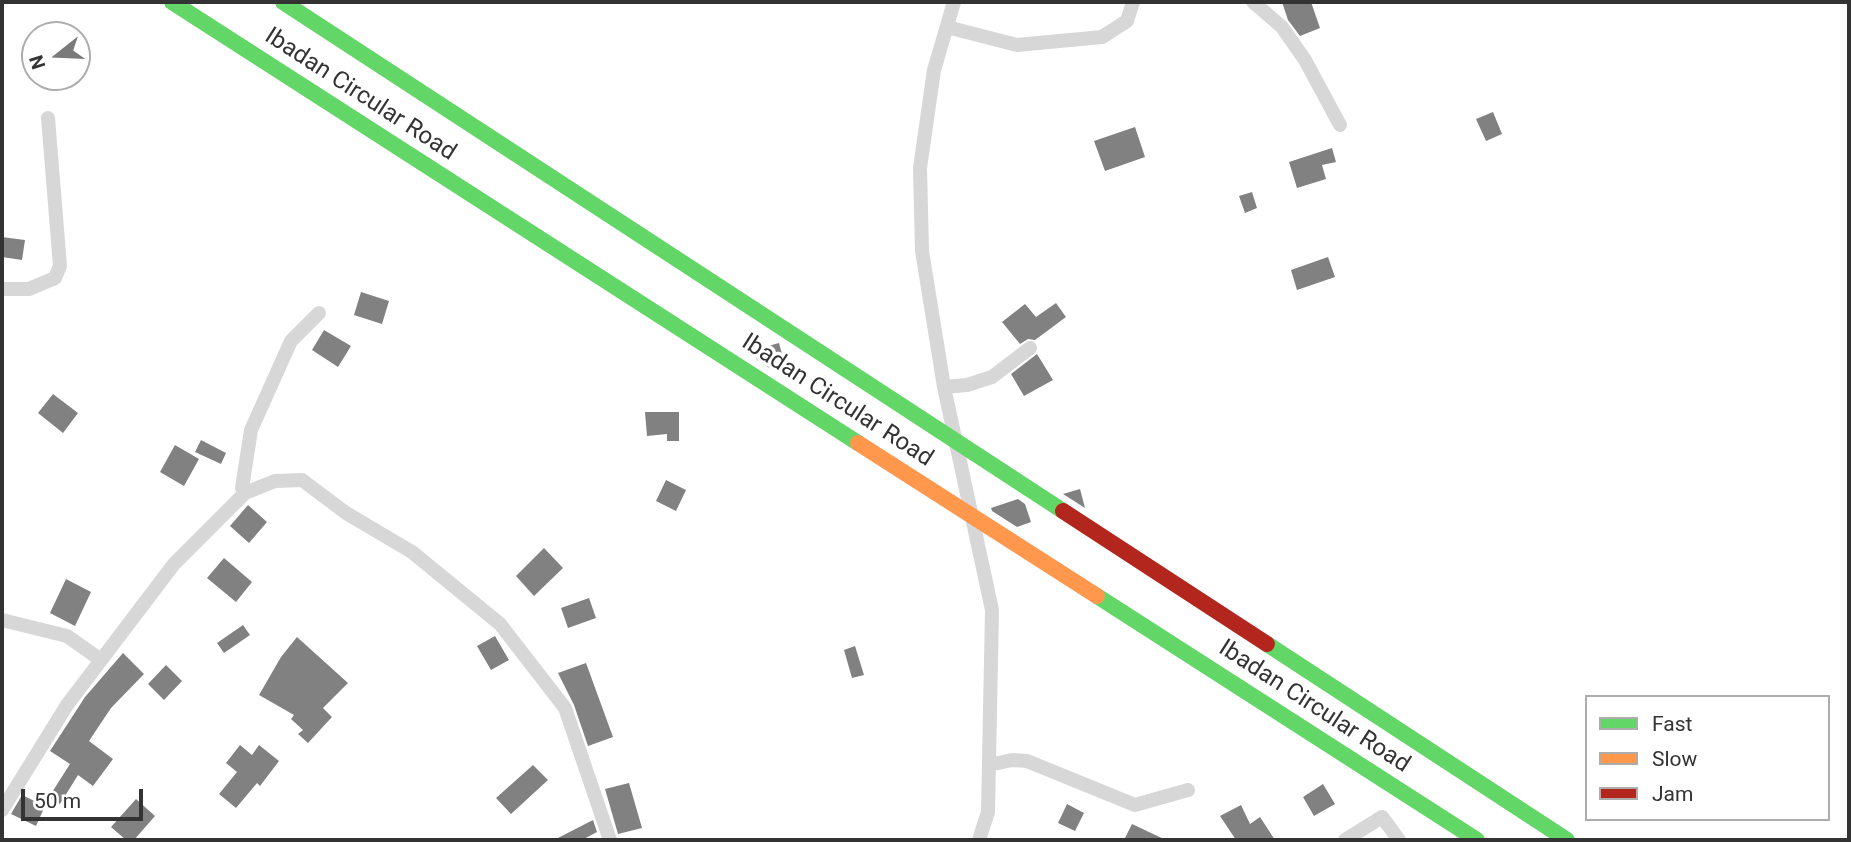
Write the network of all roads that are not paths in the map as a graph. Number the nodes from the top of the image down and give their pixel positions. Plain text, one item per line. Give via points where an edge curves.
1 (172, 2) edge
2 (283, 2) edge
3 (954, 2) edge
4 (1133, 2) edge
5 (1254, 2) edge
6 (947, 27) junction
7 (48, 118) dead end
8 (1340, 125) dead end
9 (2, 289) edge
10 (319, 313) dead end
11 (1030, 348) dead end
12 (944, 387) junction
13 (245, 493) junction
14 (2, 620) edge
15 (101, 660) junction
16 (989, 765) junction
17 (1188, 790) dead end
18 (2, 810) edge
19 (610, 840) edge
20 (979, 840) edge
21 (1345, 840) edge
22 (1399, 840) edge
23 (1476, 840) edge
24 (1567, 840) edge

1 - 23 highway, Ibadan Circular Road
2 - 24 highway, Ibadan Circular Road
3 - 6 street
4 - 6 street via 1127,21 1102,37 1017,45
5 - 8 street via 1282,27
6 - 12 street via 934,70 920,168 922,251
7 - 9 street via 60,266 55,278 29,289
10 - 13 street via 291,341 251,430
11 - 12 street via 992,377
12 - 16 street via 992,610
13 - 15 street via 174,564
13 - 19 street via 275,481 302,480 346,513 412,552 500,624 565,708
14 - 15 street via 67,636
15 - 18 street via 67,705
16 - 17 street via 1027,761 1135,805
16 - 20 street via 988,812
21 - 22 street via 1382,817

